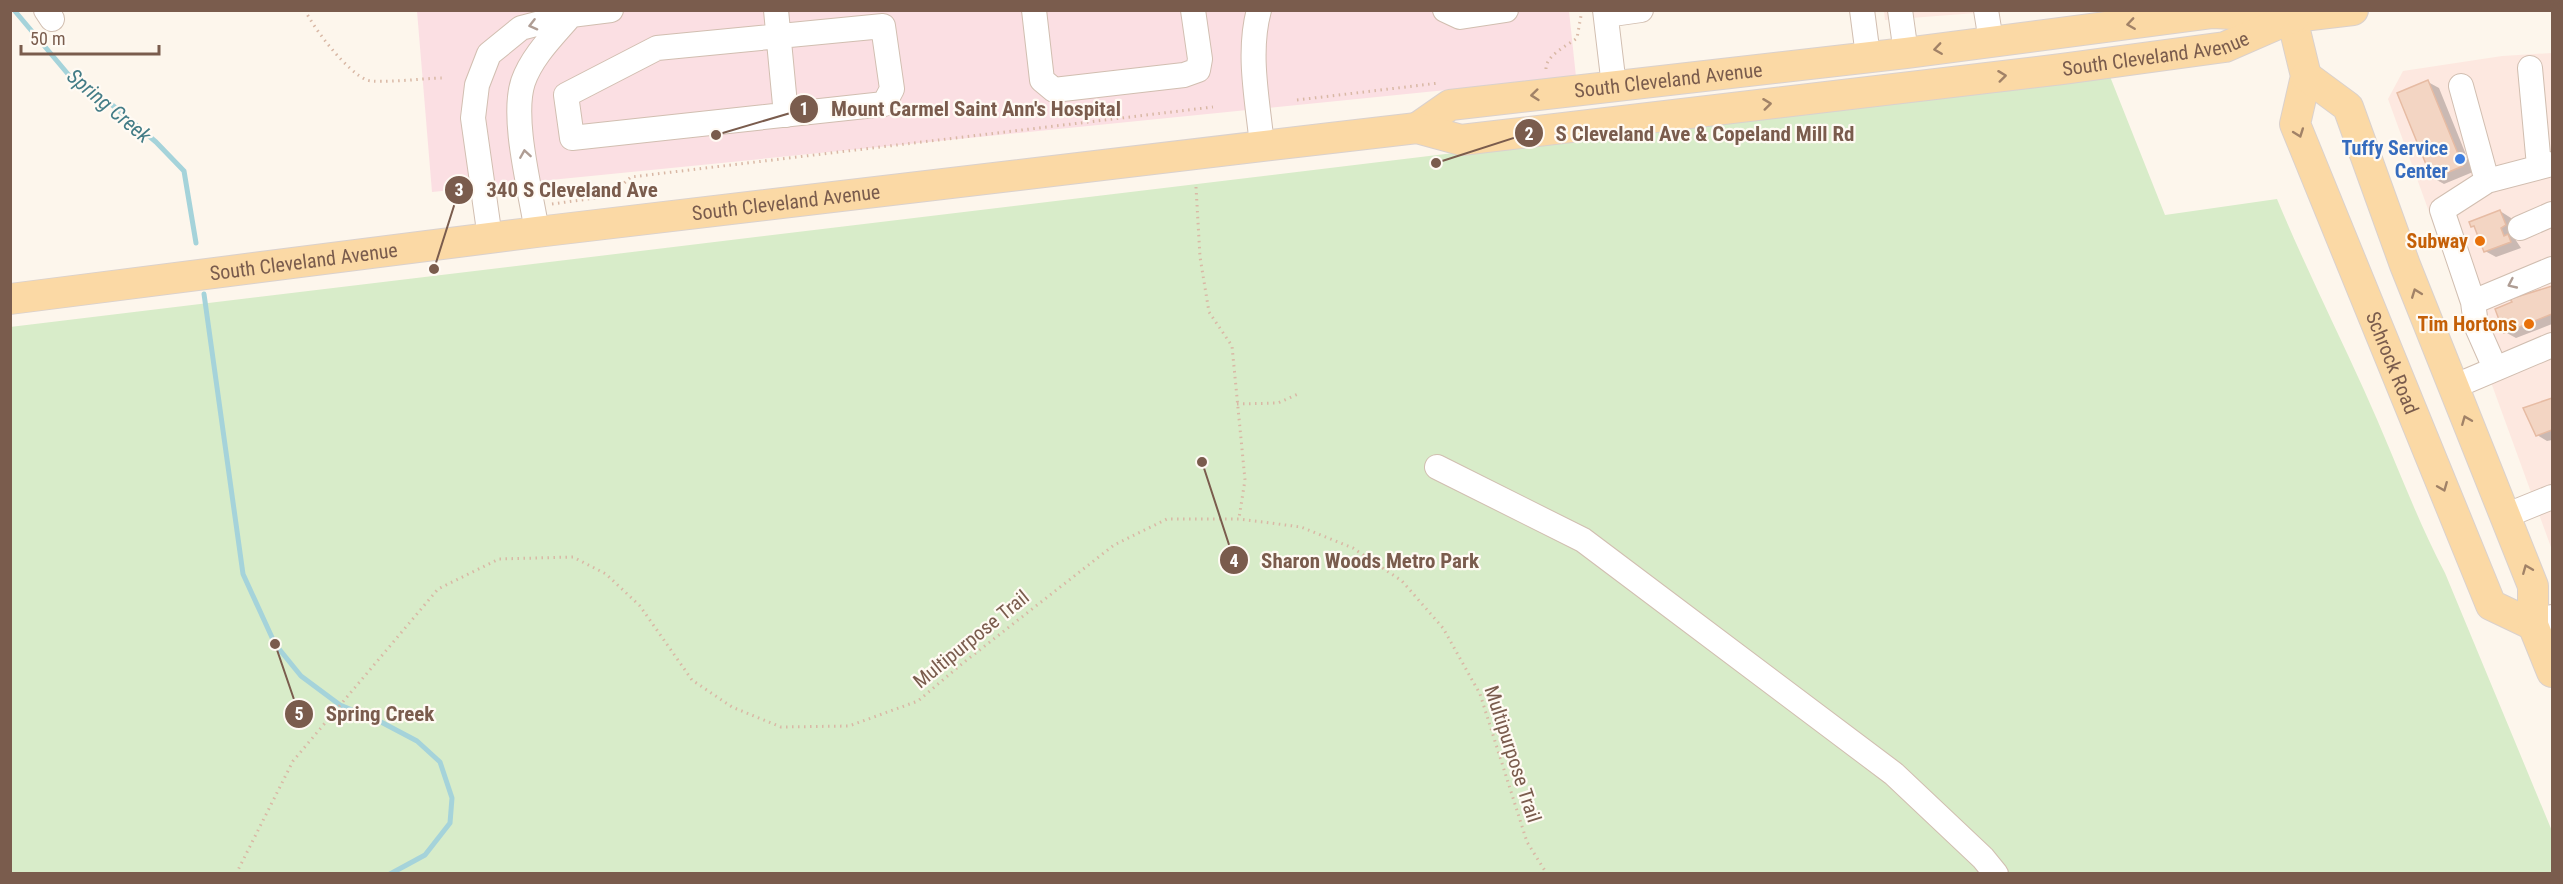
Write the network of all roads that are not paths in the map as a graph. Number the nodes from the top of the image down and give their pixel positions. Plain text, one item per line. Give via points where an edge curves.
1 (610, 10) edge
2 (776, 10) edge
3 (1034, 10) edge
4 (1193, 10) edge
5 (1259, 10) edge
6 (1445, 10) edge
7 (1641, 10) edge
8 (1863, 10) edge
9 (1900, 10) edge
10 (1986, 10) edge
11 (2352, 10) edge
12 (1494, 11) edge
13 (572, 13) edge
14 (1606, 13) edge
15 (2292, 14) edge
16 (777, 36) junction
17 (1991, 41) junction
18 (1906, 53) junction
19 (1868, 56) junction
20 (2530, 68) dead end
21 (2306, 76) junction
22 (1614, 86) junction
23 (2461, 86) dead end
24 (786, 115) junction
25 (1417, 128) junction
26 (1262, 146) junction
27 (2546, 165) edge
28 (2487, 181) junction
29 (2553, 214) edge
30 (535, 219) junction
31 (2520, 228) dead end
32 (490, 238) junction
33 (2553, 269) edge
34 (10, 299) edge
35 (2473, 303) junction
36 (2553, 345) edge
37 (2495, 368) junction
38 (2453, 387) junction
39 (1437, 467) dead end
40 (2553, 497) edge
41 (2505, 516) junction
42 (2543, 621) edge
43 (2553, 672) edge
44 (1996, 873) edge

1 - 13 street
2 - 16 street
3 - 4 street via 1042,80 1054,90 1184,75 1198,70
5 - 26 street via 1254,65
6 - 12 street via 1460,17
7 - 14 street
8 - 19 street
9 - 18 street
10 - 17 street
11 - 15 main road
30 -> 13 street via 519,121 523,82 538,54
13 -> 32 street via 521,28 489,54 477,86 473,118
14 - 22 street
15 -> 17 main road, South Cleveland Avenue via 2213,13
15 - 21 main road, Schrock Road
25 -> 15 main road, South Cleveland Avenue via 1461,140 2062,69 2225,47
16 - 24 street
16 - 24 street via 883,26 892,89 885,104
16 - 24 street via 657,48 566,95 572,138
17 -> 18 main road, South Cleveland Avenue
18 - 19 main road, South Cleveland Avenue
19 - 22 main road, South Cleveland Avenue
20 - 27 street
38 -> 21 main road via 2348,106
21 -> 42 main road, Schrock Road via 2295,124 2491,605
22 -> 25 main road, South Cleveland Avenue via 1450,105
23 - 28 street
25 - 26 main road, South Cleveland Avenue
26 - 30 main road, South Cleveland Avenue
27 - 28 street
28 - 35 street via 2442,210
29 - 31 street
30 - 32 main road, South Cleveland Avenue
32 - 34 main road, South Cleveland Avenue
33 -> 35 street
35 - 37 street via 2476,325
36 - 37 street
37 - 38 street
41 -> 38 main road
39 - 44 street via 1583,540 1894,774
40 - 41 street
42 -> 41 main road
42 - 43 main road

